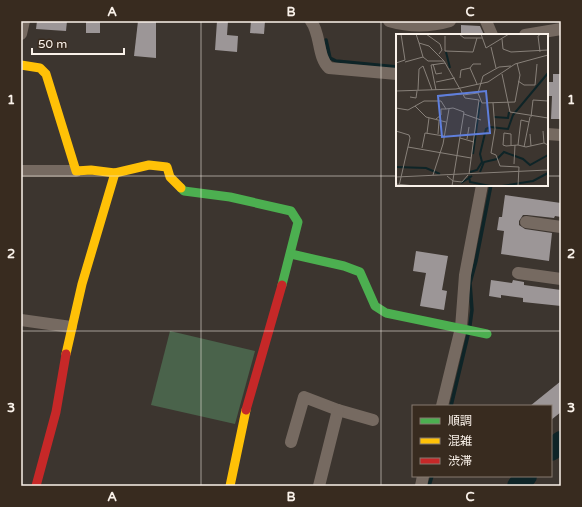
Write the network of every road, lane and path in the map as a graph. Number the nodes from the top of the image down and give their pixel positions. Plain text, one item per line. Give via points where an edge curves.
1 (24, 21) edge
2 (311, 21) edge
3 (389, 21) edge
4 (450, 21) edge
5 (486, 21) edge
6 (561, 29) edge
7 (21, 34) edge
8 (492, 34) edge
9 (531, 34) edge
10 (21, 65) edge
11 (396, 74) edge
12 (548, 134) edge
13 (561, 136) edge
14 (21, 171) edge
15 (76, 171) junction
16 (115, 173) junction
17 (482, 186) edge
18 (526, 222) dead end
19 (561, 227) edge
20 (291, 254) junction
21 (518, 273) dead end
22 (561, 278) edge
23 (21, 320) edge
24 (72, 326) junction
25 (464, 329) junction
26 (487, 334) dead end
27 (442, 405) edge
28 (338, 410) junction
29 (373, 420) dead end
30 (291, 442) dead end
31 (36, 486) edge
32 (230, 486) edge
33 (319, 486) edge

1 - 7 street
2 - 11 street via 316,28 324,63 330,68
3 - 4 street via 434,26
5 - 8 street
6 - 9 street
10 - 15 street via 40,68 46,74
12 - 13 street
14 - 15 street
15 - 16 street
16 - 20 street via 149,165 167,167 170,177 184,191 230,197 291,212 298,222
16 - 24 street
17 - 25 street via 465,275
18 - 19 street
20 - 25 street via 360,272 375,306 386,313
20 - 32 street via 246,410
21 - 22 street
23 - 24 street
24 - 31 street via 56,412
25 - 26 street
25 - 27 street
28 - 29 street
28 - 30 street via 304,397
28 - 33 street

